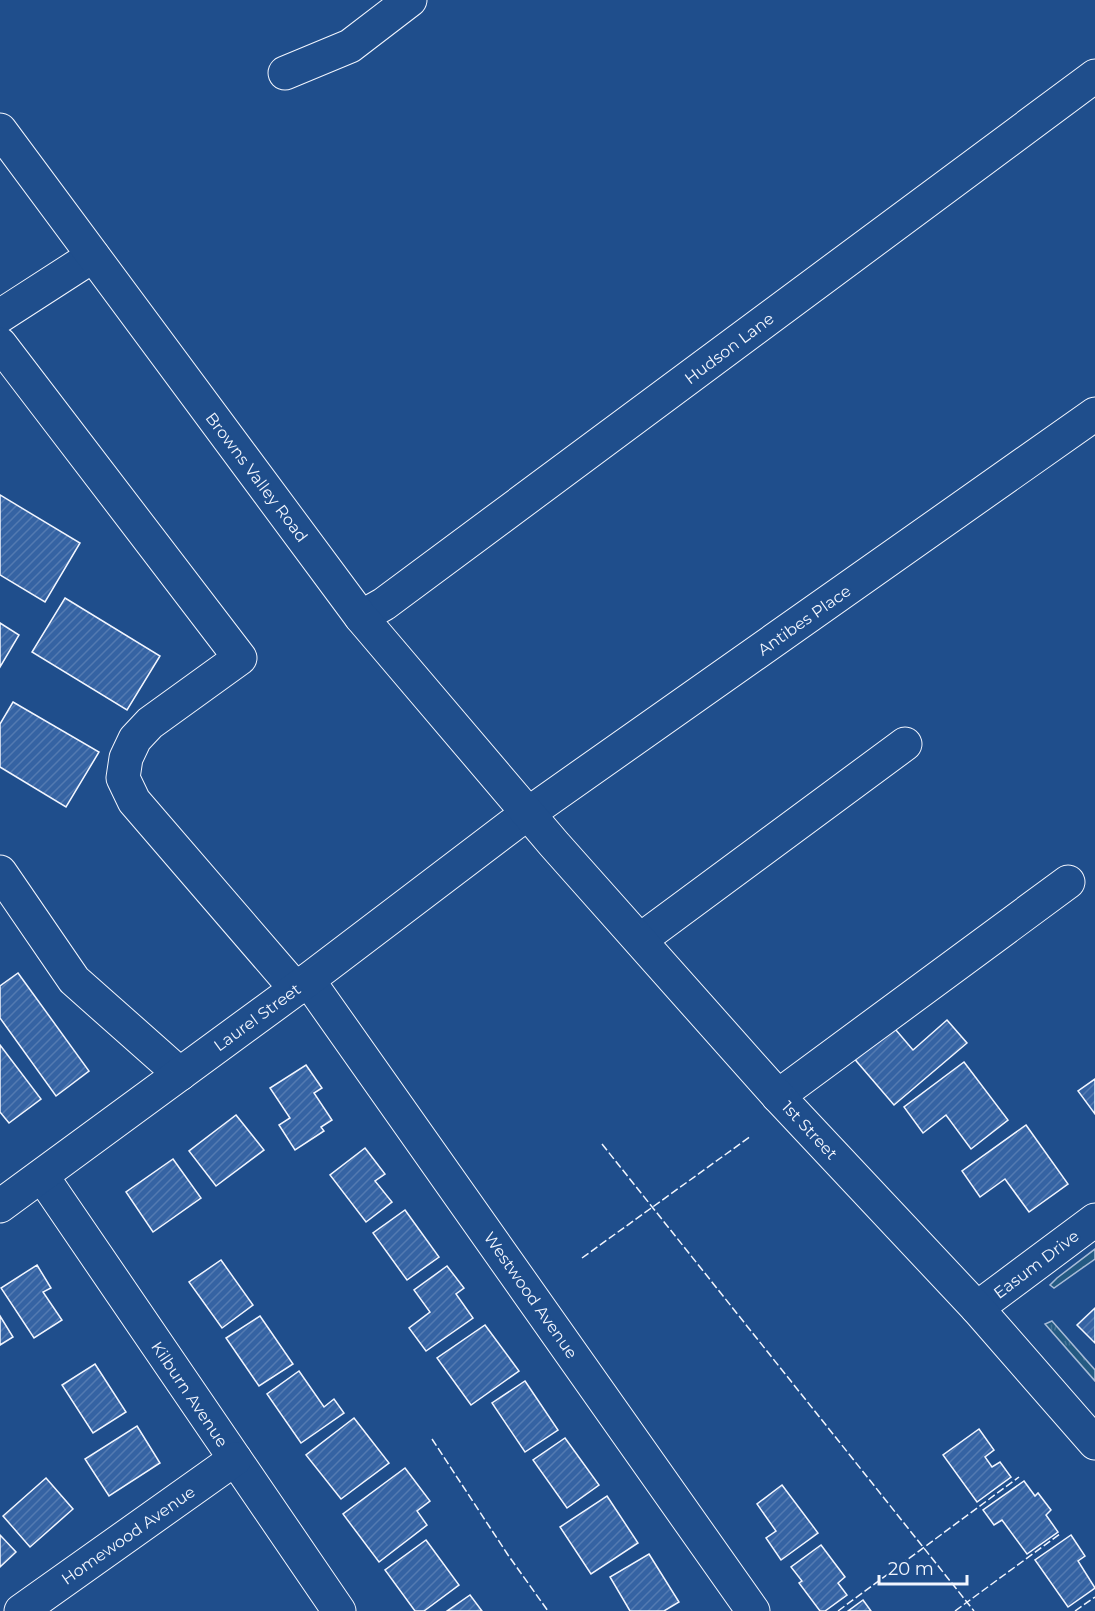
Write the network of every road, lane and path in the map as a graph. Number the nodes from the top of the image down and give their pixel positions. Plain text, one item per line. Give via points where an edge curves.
1 (410, 0) edge
2 (285, 73) dead end
3 (1095, 76) edge
4 (0, 130) edge
5 (93, 256) junction
6 (0, 315) edge
7 (0, 344) edge
8 (1095, 414) edge
9 (361, 617) junction
10 (905, 744) dead end
11 (520, 819) junction
12 (0, 872) edge
13 (1068, 882) dead end
14 (640, 940) junction
15 (302, 984) junction
16 (180, 1074) junction
17 (778, 1096) junction
18 (42, 1176) junction
19 (0, 1206) edge
20 (1095, 1220) edge
21 (977, 1308) junction
22 (1095, 1443) edge
23 (235, 1459) junction
24 (21, 1611) edge
25 (339, 1611) edge
26 (753, 1611) edge

1 - 2 street via 350,46
3 - 9 street, Hudson Lane via 384,604
4 - 5 street, Browns Valley Road
5 - 6 street
5 - 9 street, Browns Valley Road
7 - 15 street, Westwood Avenue via 240,658 150,723 135,739 126,758 123,778 134,801
8 - 11 street, Antibes Place
9 - 11 street, Browns Valley Road
10 - 14 street
11 - 14 street, 1st Street
11 - 15 street, Laurel Street
12 - 16 street via 74,980
13 - 17 street
14 - 17 street, 1st Street
15 - 16 street, Laurel Street
15 - 26 street, Westwood Avenue
16 - 18 street, Laurel Street
17 - 21 street, 1st Street
18 - 19 street, Laurel Street
18 - 23 street, Kilburn Avenue
20 - 21 street, Easum Drive
21 - 22 street, 1st Street
23 - 24 street, Homewood Avenue
23 - 25 street, Kilburn Avenue

